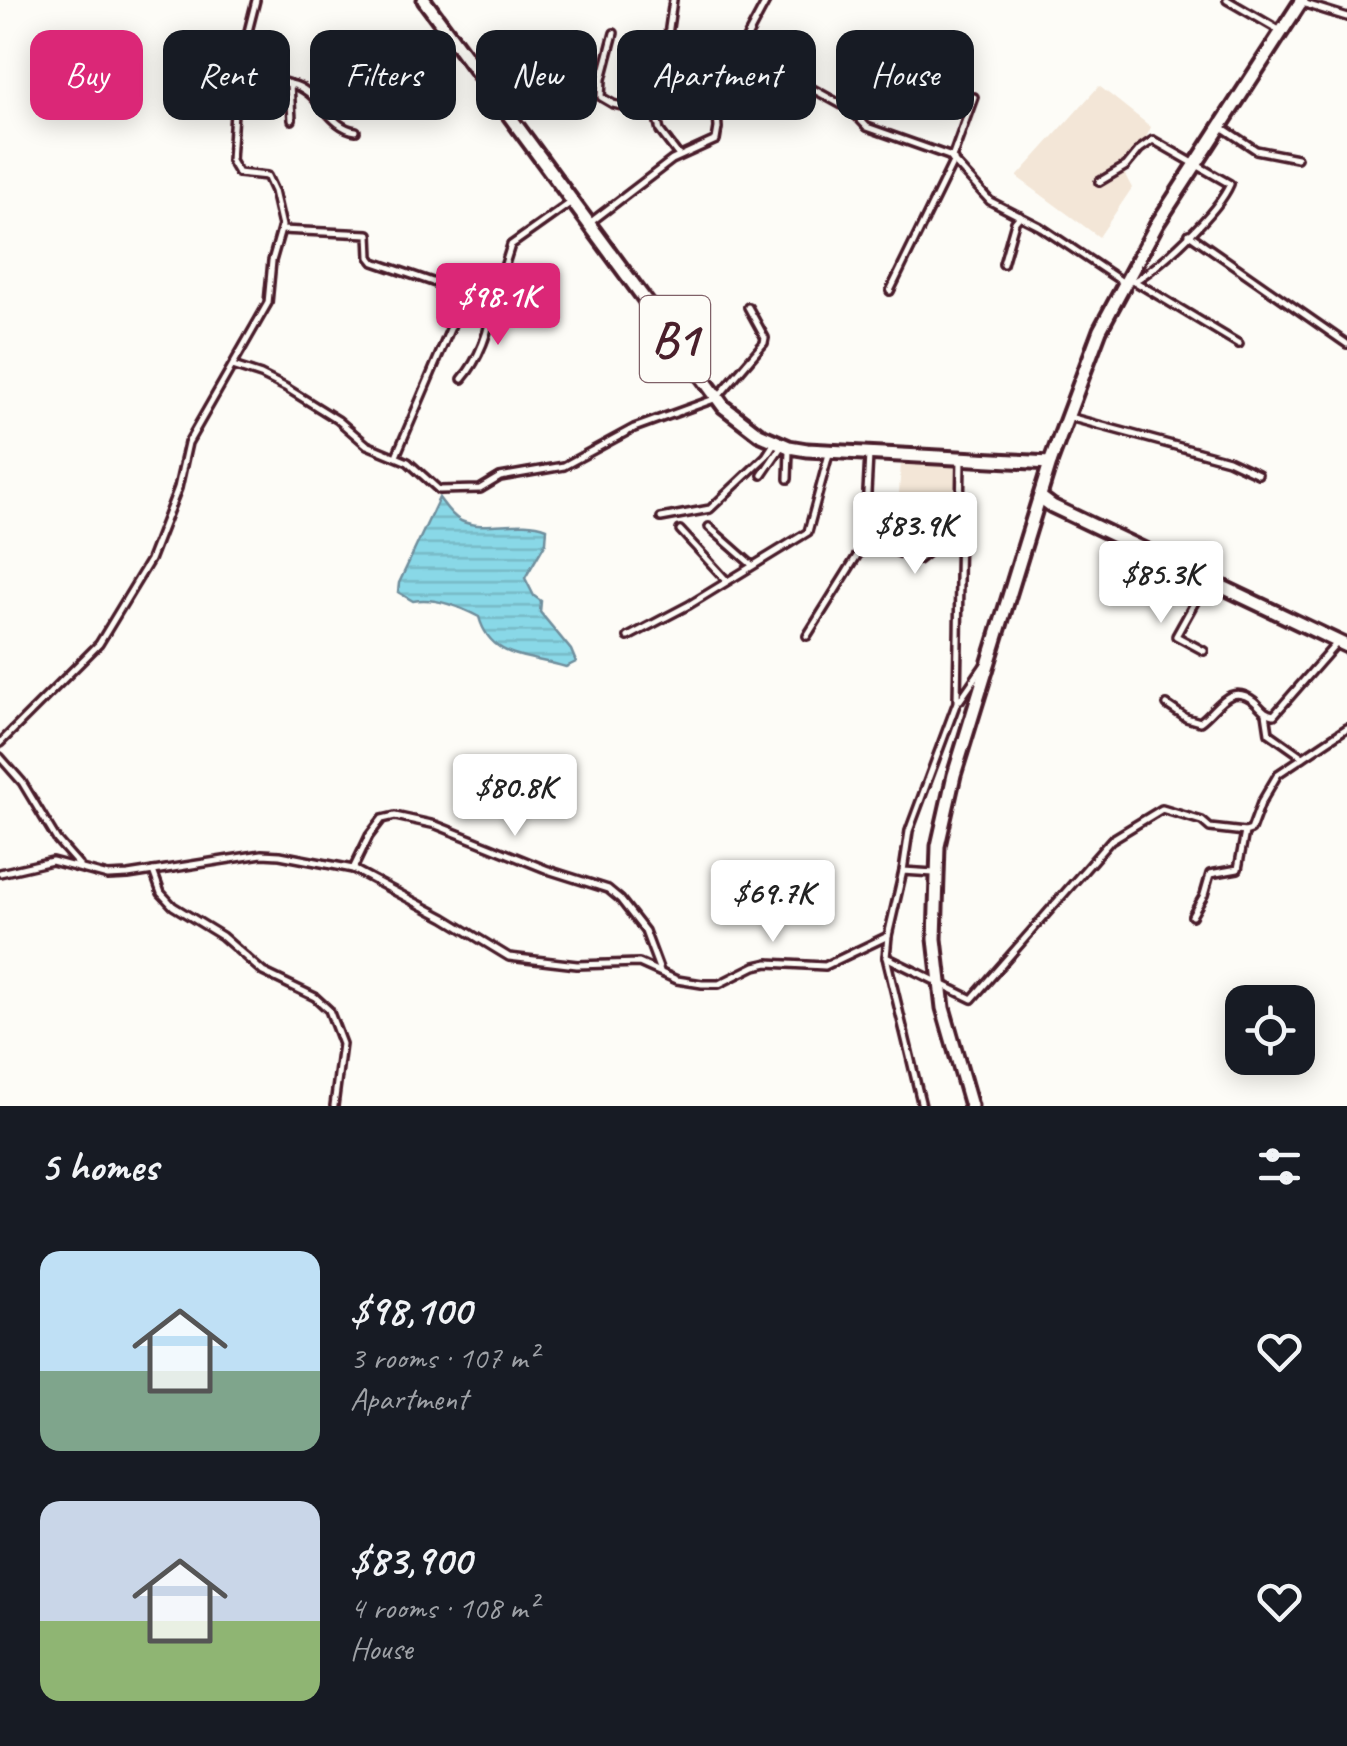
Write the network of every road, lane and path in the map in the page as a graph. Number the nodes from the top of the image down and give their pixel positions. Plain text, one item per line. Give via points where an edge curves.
1 (256, 0) edge
2 (424, 0) edge
3 (672, 0) edge
4 (767, 0) edge
5 (1227, 0) edge
6 (1301, 1) edge
7 (1347, 17) edge
8 (248, 30) edge
9 (669, 30) edge
10 (751, 30) edge
11 (1282, 32) junction
12 (614, 33) dead end
13 (290, 84) joint
14 (816, 90) edge
15 (234, 120) edge
16 (292, 120) dead end
17 (717, 120) edge
18 (966, 120) edge
19 (1221, 126) junction
20 (356, 131) dead end
21 (680, 156) junction
22 (1297, 158) dead end
23 (953, 159) junction
24 (1197, 164) junction
25 (1099, 182) dead end
26 (574, 200) junction
27 (1020, 216) junction
28 (590, 222) junction
29 (282, 230) junction
30 (1189, 234) junction
31 (1003, 264) dead end
32 (1128, 281) junction
33 (890, 291) dead end
34 (465, 294) junction
35 (490, 304) junction
36 (748, 306) dead end
37 (1239, 344) dead end
38 (1347, 344) edge
39 (233, 366) junction
40 (462, 380) dead end
41 (717, 398) junction
42 (1066, 416) junction
43 (782, 444) junction
44 (830, 451) junction
45 (869, 452) junction
46 (396, 456) junction
47 (961, 457) junction
48 (1050, 463) junction
49 (1258, 474) dead end
50 (762, 475) dead end
51 (788, 479) dead end
52 (1039, 500) junction
53 (661, 518) dead end
54 (709, 527) dead end
55 (680, 530) dead end
56 (863, 539) junction
57 (960, 542) junction
58 (952, 546) junction
59 (960, 551) junction
60 (752, 565) junction
61 (1208, 580) junction
62 (726, 581) junction
63 (806, 636) dead end
64 (628, 637) dead end
65 (1342, 644) edge
66 (1204, 651) dead end
67 (989, 661) junction
68 (1167, 705) dead end
69 (956, 707) junction
70 (1270, 714) junction
71 (1347, 728) edge
72 (0, 743) edge
73 (0, 757) edge
74 (1303, 758) junction
75 (954, 775) junction
76 (930, 776) junction
77 (1245, 832) junction
78 (81, 867) junction
79 (353, 870) junction
80 (153, 871) junction
81 (903, 871) junction
82 (0, 873) edge
83 (936, 874) junction
84 (1192, 916) dead end
85 (888, 936) junction
86 (886, 957) junction
87 (660, 972) junction
88 (939, 981) junction
89 (334, 1106) edge
90 (922, 1106) edge
91 (970, 1106) edge

1 - 8 street
2 - 26 highway, B1
3 - 9 street
4 - 10 street
5 - 11 street
6 - 7 street
6 - 11 highway
11 - 19 highway
12 - 21 street via 601,97 656,114
13 - 16 street
13 - 20 street
14 - 23 street via 852,110 867,127
15 - 29 street via 231,164 236,172 270,180
17 - 21 street via 716,140
18 - 23 street
19 - 22 street via 1256,150
19 - 24 highway
21 - 28 street
23 - 27 street via 990,201
23 - 33 street
24 - 25 street via 1153,140
24 - 30 street via 1230,185
24 - 32 highway
26 - 28 highway, B1
26 - 35 street via 511,245
27 - 31 street
27 - 32 street
28 - 41 highway, B1
29 - 34 street via 369,234 372,261
29 - 39 street via 268,302
30 - 32 street via 1146,276
30 - 38 street
32 - 37 street
32 - 42 highway
34 - 35 street
34 - 46 street
35 - 40 street via 484,338
36 - 41 street via 764,343
39 - 46 street via 271,379 367,445
39 - 72 street via 188,443 150,560 105,634
41 - 43 highway, B1 via 747,427
41 - 46 street via 634,428 564,466 498,478 480,488 439,490
42 - 48 highway
42 - 49 street
43 - 44 highway, B1
43 - 50 street
43 - 51 street
43 - 53 street via 710,510
44 - 45 highway, B1
44 - 60 street via 808,532
45 - 47 highway, B1
45 - 56 street
47 - 48 highway, B1
47 - 57 street
48 - 52 highway
52 - 61 highway
52 - 67 highway
54 - 60 street
55 - 62 street
56 - 58 street via 918,560 936,545
56 - 63 street
57 - 58 street
57 - 59 street
58 - 59 street
59 - 69 street
60 - 62 street
61 - 65 highway
61 - 66 street via 1176,636
62 - 64 street
65 - 70 street
67 - 69 street
67 - 75 highway
68 - 70 street via 1200,722 1236,694
69 - 76 street
70 - 74 street via 1272,736
71 - 74 street
73 - 78 street
74 - 77 street via 1274,778
75 - 76 street
75 - 83 highway
76 - 81 street via 909,831
77 - 84 street via 1238,869 1210,874
77 - 88 street via 1210,828 1162,809 1112,840 975,997 964,998
78 - 80 street via 108,876
78 - 82 street via 52,861
79 - 80 street via 271,854
79 - 87 street via 509,957 577,965 632,962
79 - 87 street via 382,819 436,825 608,889 645,932
80 - 89 street via 173,906 222,936 262,972 329,1010 342,1044
81 - 83 street
81 - 85 street
83 - 88 highway
85 - 86 street
85 - 87 street via 832,964 761,964 715,985
86 - 88 street
86 - 90 street
88 - 91 highway

